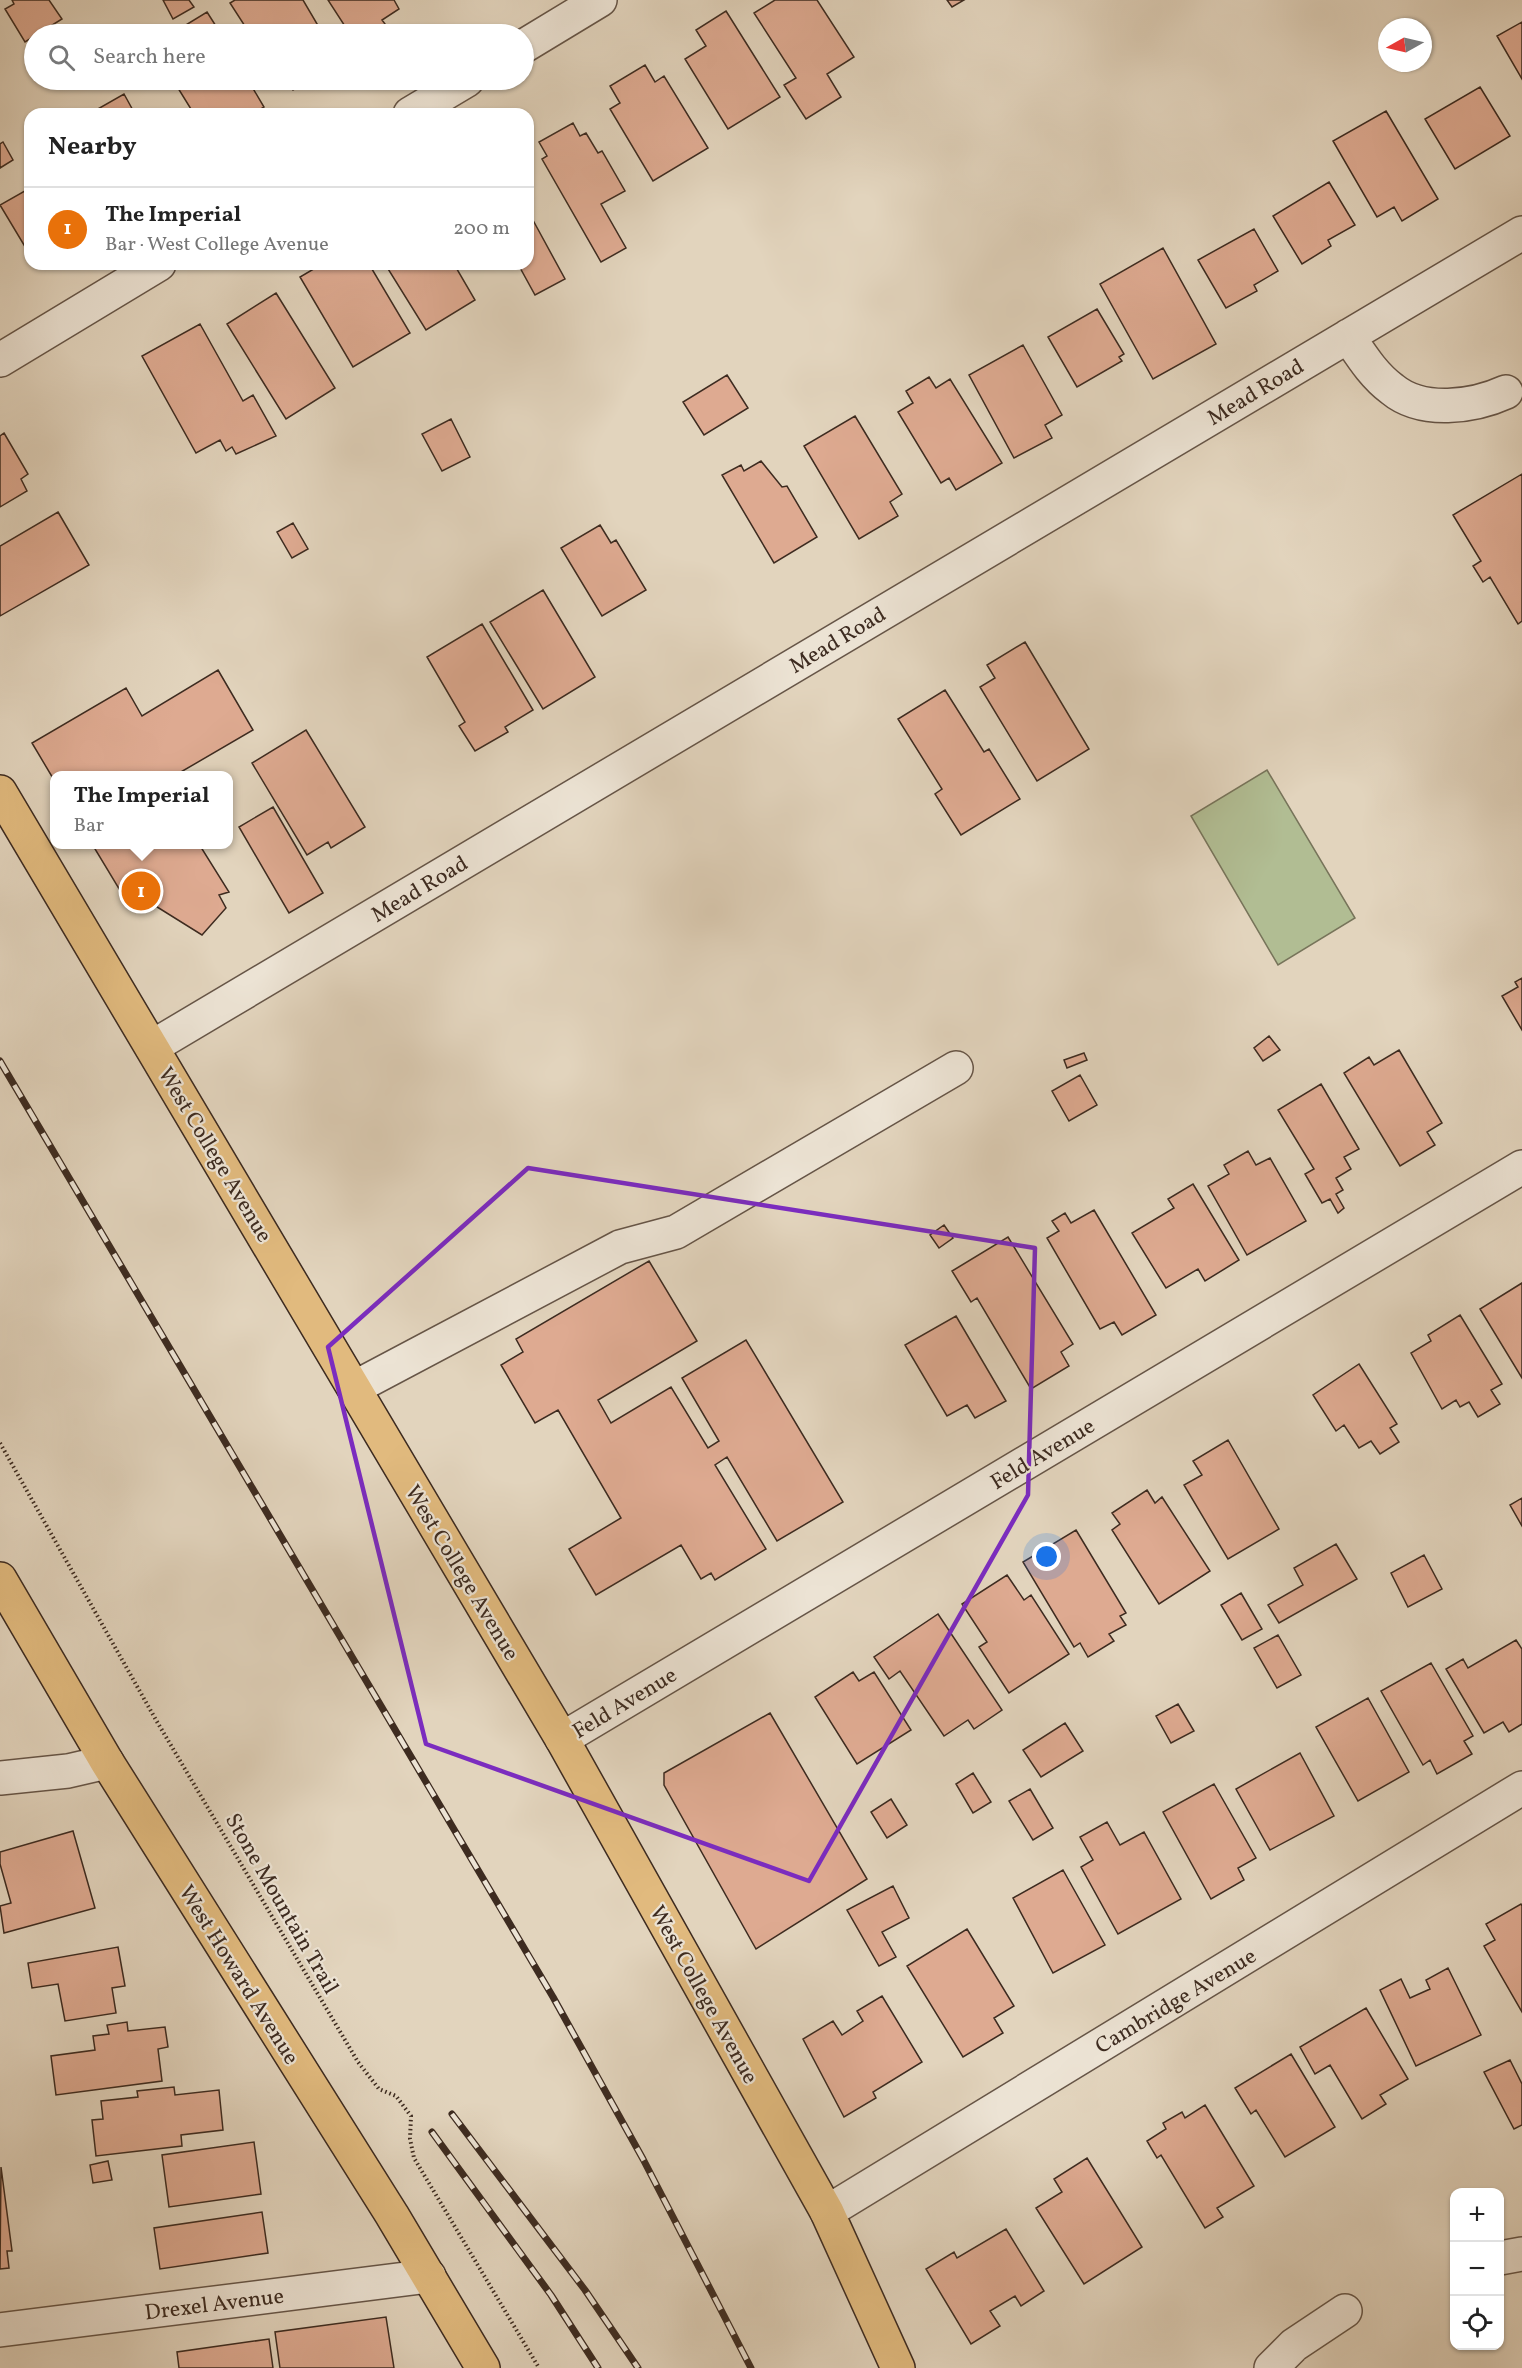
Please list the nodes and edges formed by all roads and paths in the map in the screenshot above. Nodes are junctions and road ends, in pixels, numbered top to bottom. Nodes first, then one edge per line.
1 (600, 0) edge
2 (534, 40) edge
3 (450, 90) edge
4 (420, 108) edge
5 (1522, 233) edge
6 (149, 270) edge
7 (1348, 336) junction
8 (0, 360) edge
9 (1506, 392) dead end
10 (0, 792) edge
11 (152, 1047) junction
12 (956, 1068) dead end
13 (1522, 1167) edge
14 (354, 1389) junction
15 (0, 1443) edge
16 (0, 1579) edge
17 (562, 1739) junction
18 (107, 1762) junction
19 (0, 1778) edge
20 (1522, 1788) edge
21 (827, 2212) junction
22 (1522, 2254) edge
23 (1504, 2257) edge
24 (429, 2276) junction
25 (1345, 2311) dead end
26 (0, 2330) edge
27 (483, 2368) edge
28 (539, 2368) edge
29 (898, 2368) edge
30 (1271, 2368) edge

1 - 2 street
3 - 4 street
5 - 7 street, Mead Road
6 - 8 street
7 - 9 street
7 - 11 street, Mead Road
10 - 11 main road, West College Avenue
11 - 14 main road, West College Avenue
12 - 14 street
13 - 17 street, Feld Avenue
14 - 17 main road, West College Avenue
15 - 28 path, Stone Mountain Trail
16 - 18 main road, West Howard Avenue
17 - 21 main road, West College Avenue
18 - 19 street
18 - 24 main road, West Howard Avenue
20 - 21 street, Cambridge Avenue
21 - 29 main road, West College Avenue
22 - 23 street
24 - 26 street, Drexel Avenue
24 - 27 main road, West Howard Avenue
25 - 30 street

